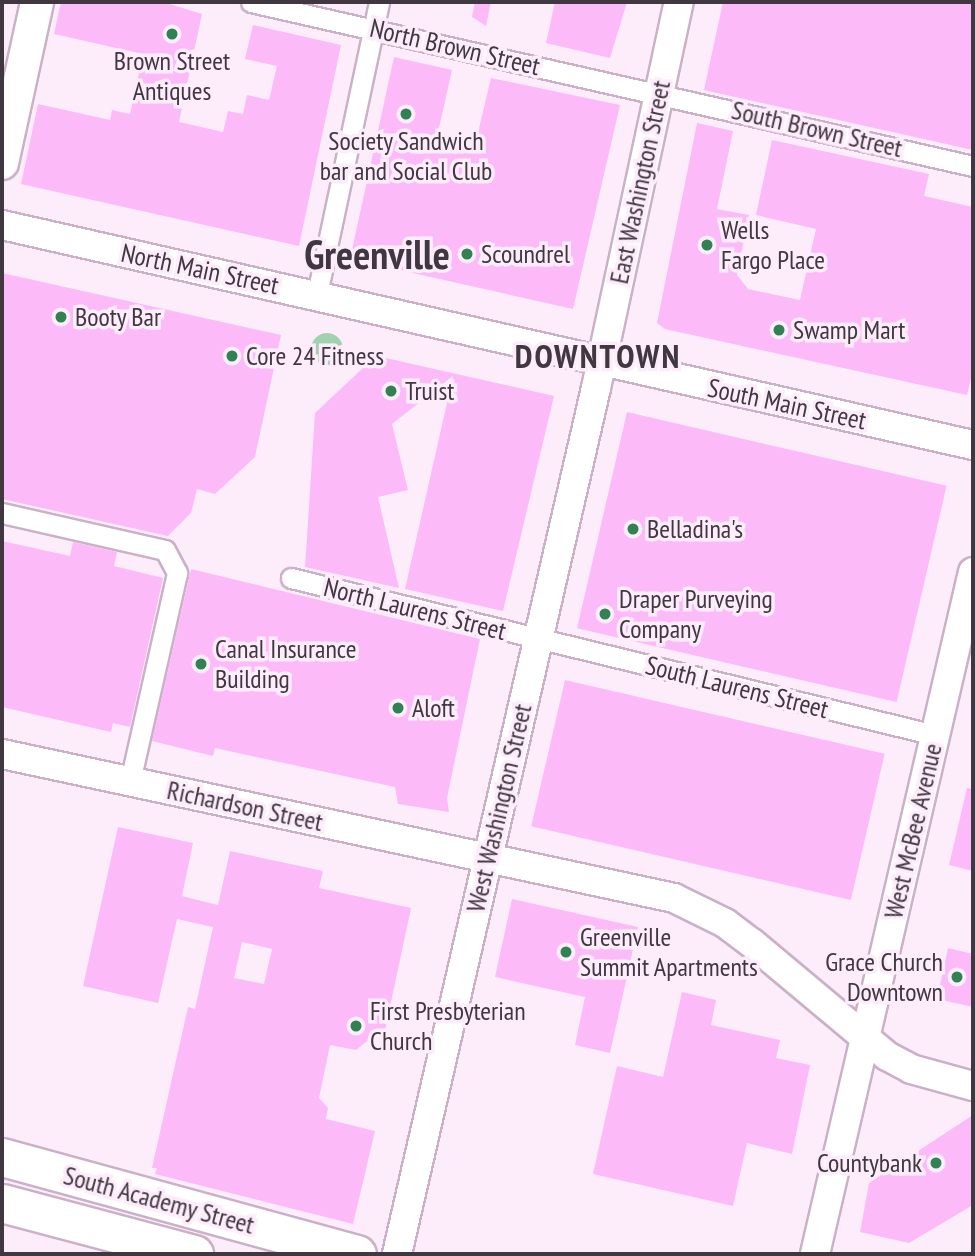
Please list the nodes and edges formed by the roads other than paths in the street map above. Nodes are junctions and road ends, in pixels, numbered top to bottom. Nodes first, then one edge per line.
1 (37, 2) edge
2 (251, 2) edge
3 (379, 2) edge
4 (679, 2) edge
5 (373, 29) junction
6 (660, 92) junction
7 (2, 163) edge
8 (973, 166) edge
9 (2, 225) edge
10 (317, 294) junction
11 (602, 362) junction
12 (973, 445) edge
13 (2, 513) edge
14 (973, 572) edge
15 (291, 578) dead end
16 (538, 640) junction
17 (935, 735) junction
18 (2, 754) edge
19 (130, 782) junction
20 (488, 857) junction
21 (865, 1038) junction
22 (973, 1086) edge
23 (2, 1157) edge
24 (2, 1203) edge
25 (194, 1254) edge
26 (357, 1254) edge
27 (397, 1254) edge
28 (815, 1254) edge

1 - 7 main road
2 - 5 street, North Brown Street
3 - 5 street
4 - 6 street, East Washington Street
5 - 6 street, North Brown Street
5 - 10 street
6 - 8 street, South Brown Street
6 - 11 street, East Washington Street
9 - 10 street, North Main Street
10 - 11 street, North Main Street
11 - 12 street, South Main Street
11 - 16 street, West Washington Street
13 - 19 street
14 - 17 street, West McBee Avenue
15 - 16 street, North Laurens Street
16 - 17 street, South Laurens Street
16 - 20 street, West Washington Street
17 - 21 street, West McBee Avenue
18 - 19 street, Richardson Street
19 - 20 street, Richardson Street
20 - 21 street, Richardson Street
20 - 27 street, West Washington Street
21 - 22 street, Richardson Street
21 - 28 street, West McBee Avenue
23 - 26 highway, South Academy Street
24 - 25 highway

